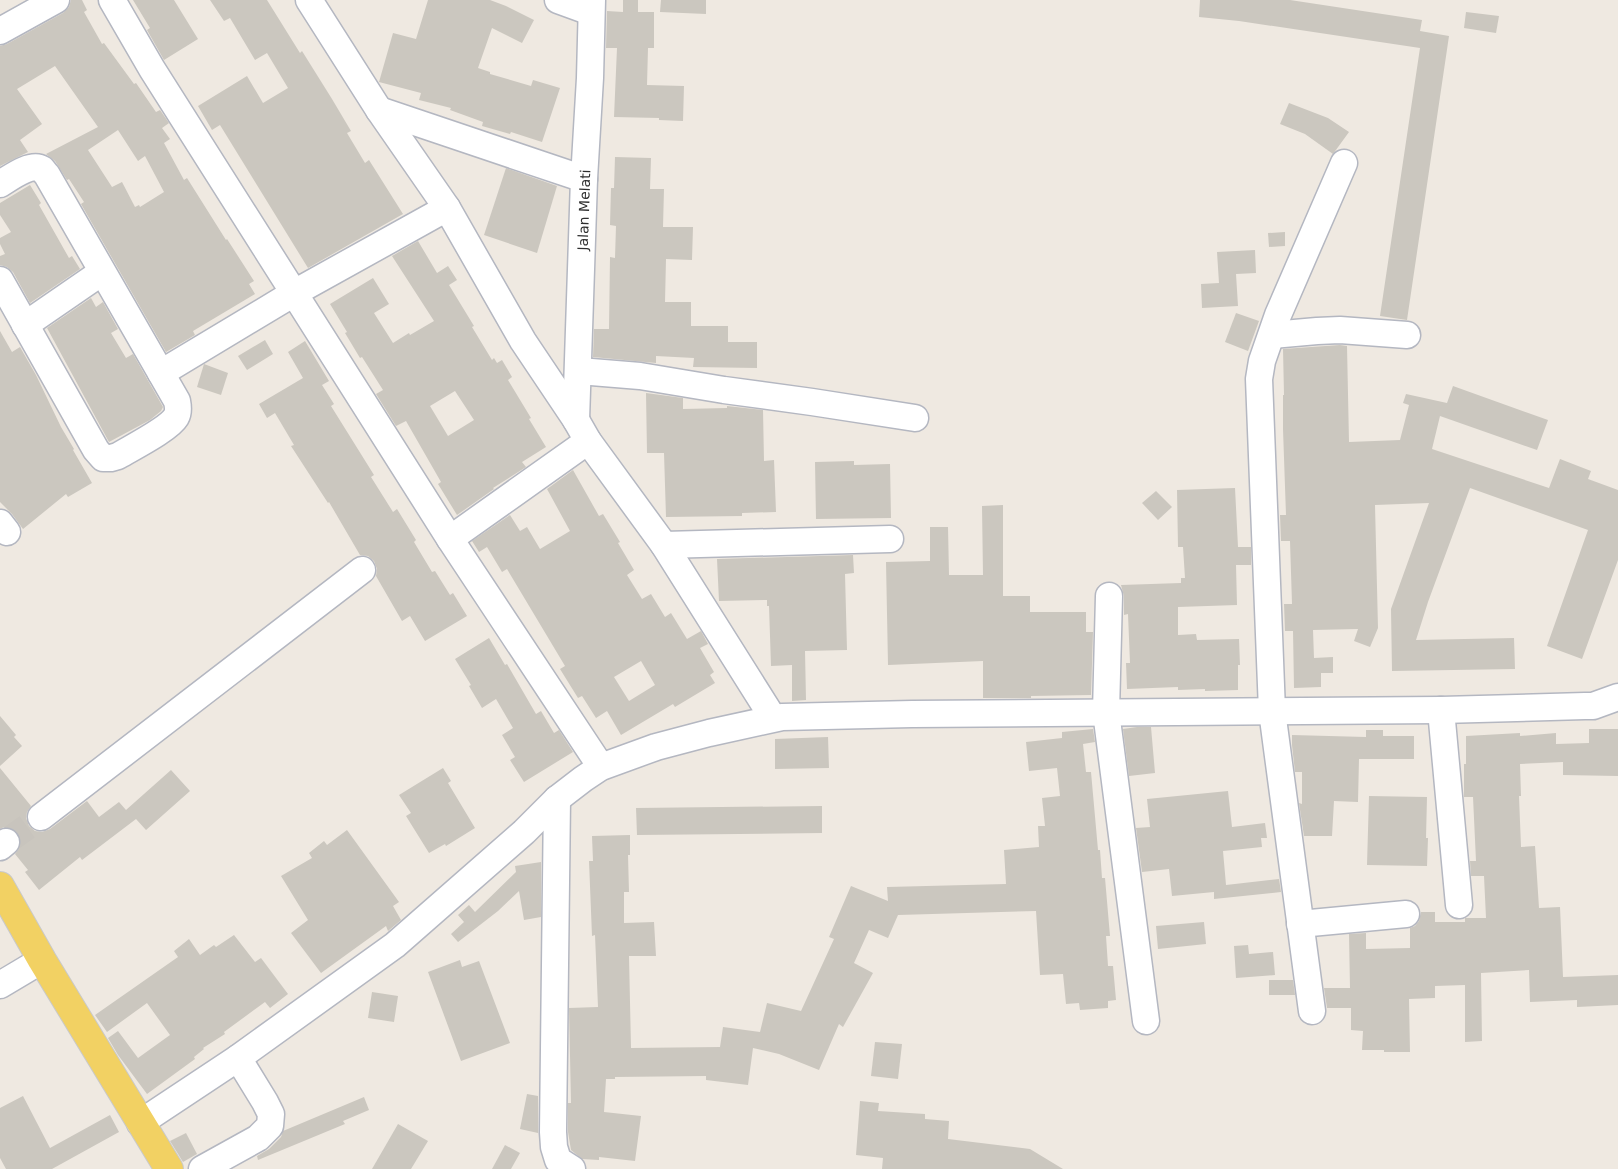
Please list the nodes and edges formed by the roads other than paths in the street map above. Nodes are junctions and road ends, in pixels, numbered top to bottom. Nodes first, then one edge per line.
1 (56, 0) edge
2 (112, 0) edge
3 (309, 0) edge
4 (558, 0) edge
5 (592, 6) edge
6 (0, 32) edge
7 (379, 110) junction
8 (1344, 163) dead end
9 (584, 179) junction
10 (0, 184) edge
11 (447, 208) junction
12 (102, 272) junction
13 (0, 280) edge
14 (294, 293) junction
15 (25, 325) junction
16 (1272, 335) junction
17 (1407, 335) dead end
18 (579, 371) junction
19 (161, 373) junction
20 (915, 418) dead end
21 (582, 431) junction
22 (450, 538) junction
23 (890, 539) dead end
24 (664, 545) junction
25 (362, 570) dead end
26 (1109, 596) dead end
27 (1618, 682) edge
28 (1618, 697) edge
29 (1593, 706) junction
30 (1441, 710) junction
31 (1272, 711) junction
32 (1106, 712) junction
33 (773, 718) junction
34 (600, 767) junction
35 (557, 799) junction
36 (40, 817) tunnel mouth
37 (0, 886) edge
38 (1459, 905) dead end
39 (1406, 914) dead end
40 (1300, 924) junction
41 (42, 960) junction
42 (0, 985) edge
43 (1312, 1011) dead end
44 (1146, 1021) dead end
45 (238, 1058) junction
46 (140, 1123) junction
47 (168, 1169) edge
48 (202, 1169) edge
49 (572, 1169) edge

1 - 6 street
2 - 14 street
3 - 7 street
4 - 5 street
5 - 9 street, Jalan Melati
7 - 9 street
7 - 11 street
8 - 16 street
9 - 18 street, Jalan Melati
10 - 12 street
11 - 14 street
11 - 21 street
12 - 15 street
12 - 19 street
13 - 15 street
14 - 19 street
14 - 22 street
15 - 19 street
16 - 17 street
16 - 31 street
18 - 20 street
18 - 21 street, Jalan Melati
21 - 22 street
21 - 24 street
22 - 34 street
23 - 24 street
24 - 33 street
25 - 36 street
26 - 32 street
27 - 29 street
28 - 29 street
29 - 30 street
30 - 31 street
30 - 38 street
31 - 32 street
31 - 40 street
32 - 33 street
32 - 44 street
33 - 34 street
34 - 35 street
35 - 45 street
35 - 49 street
37 - 41 main road
39 - 40 street
40 - 43 street
41 - 42 street
41 - 46 main road
45 - 46 street
45 - 48 street
46 - 47 main road

